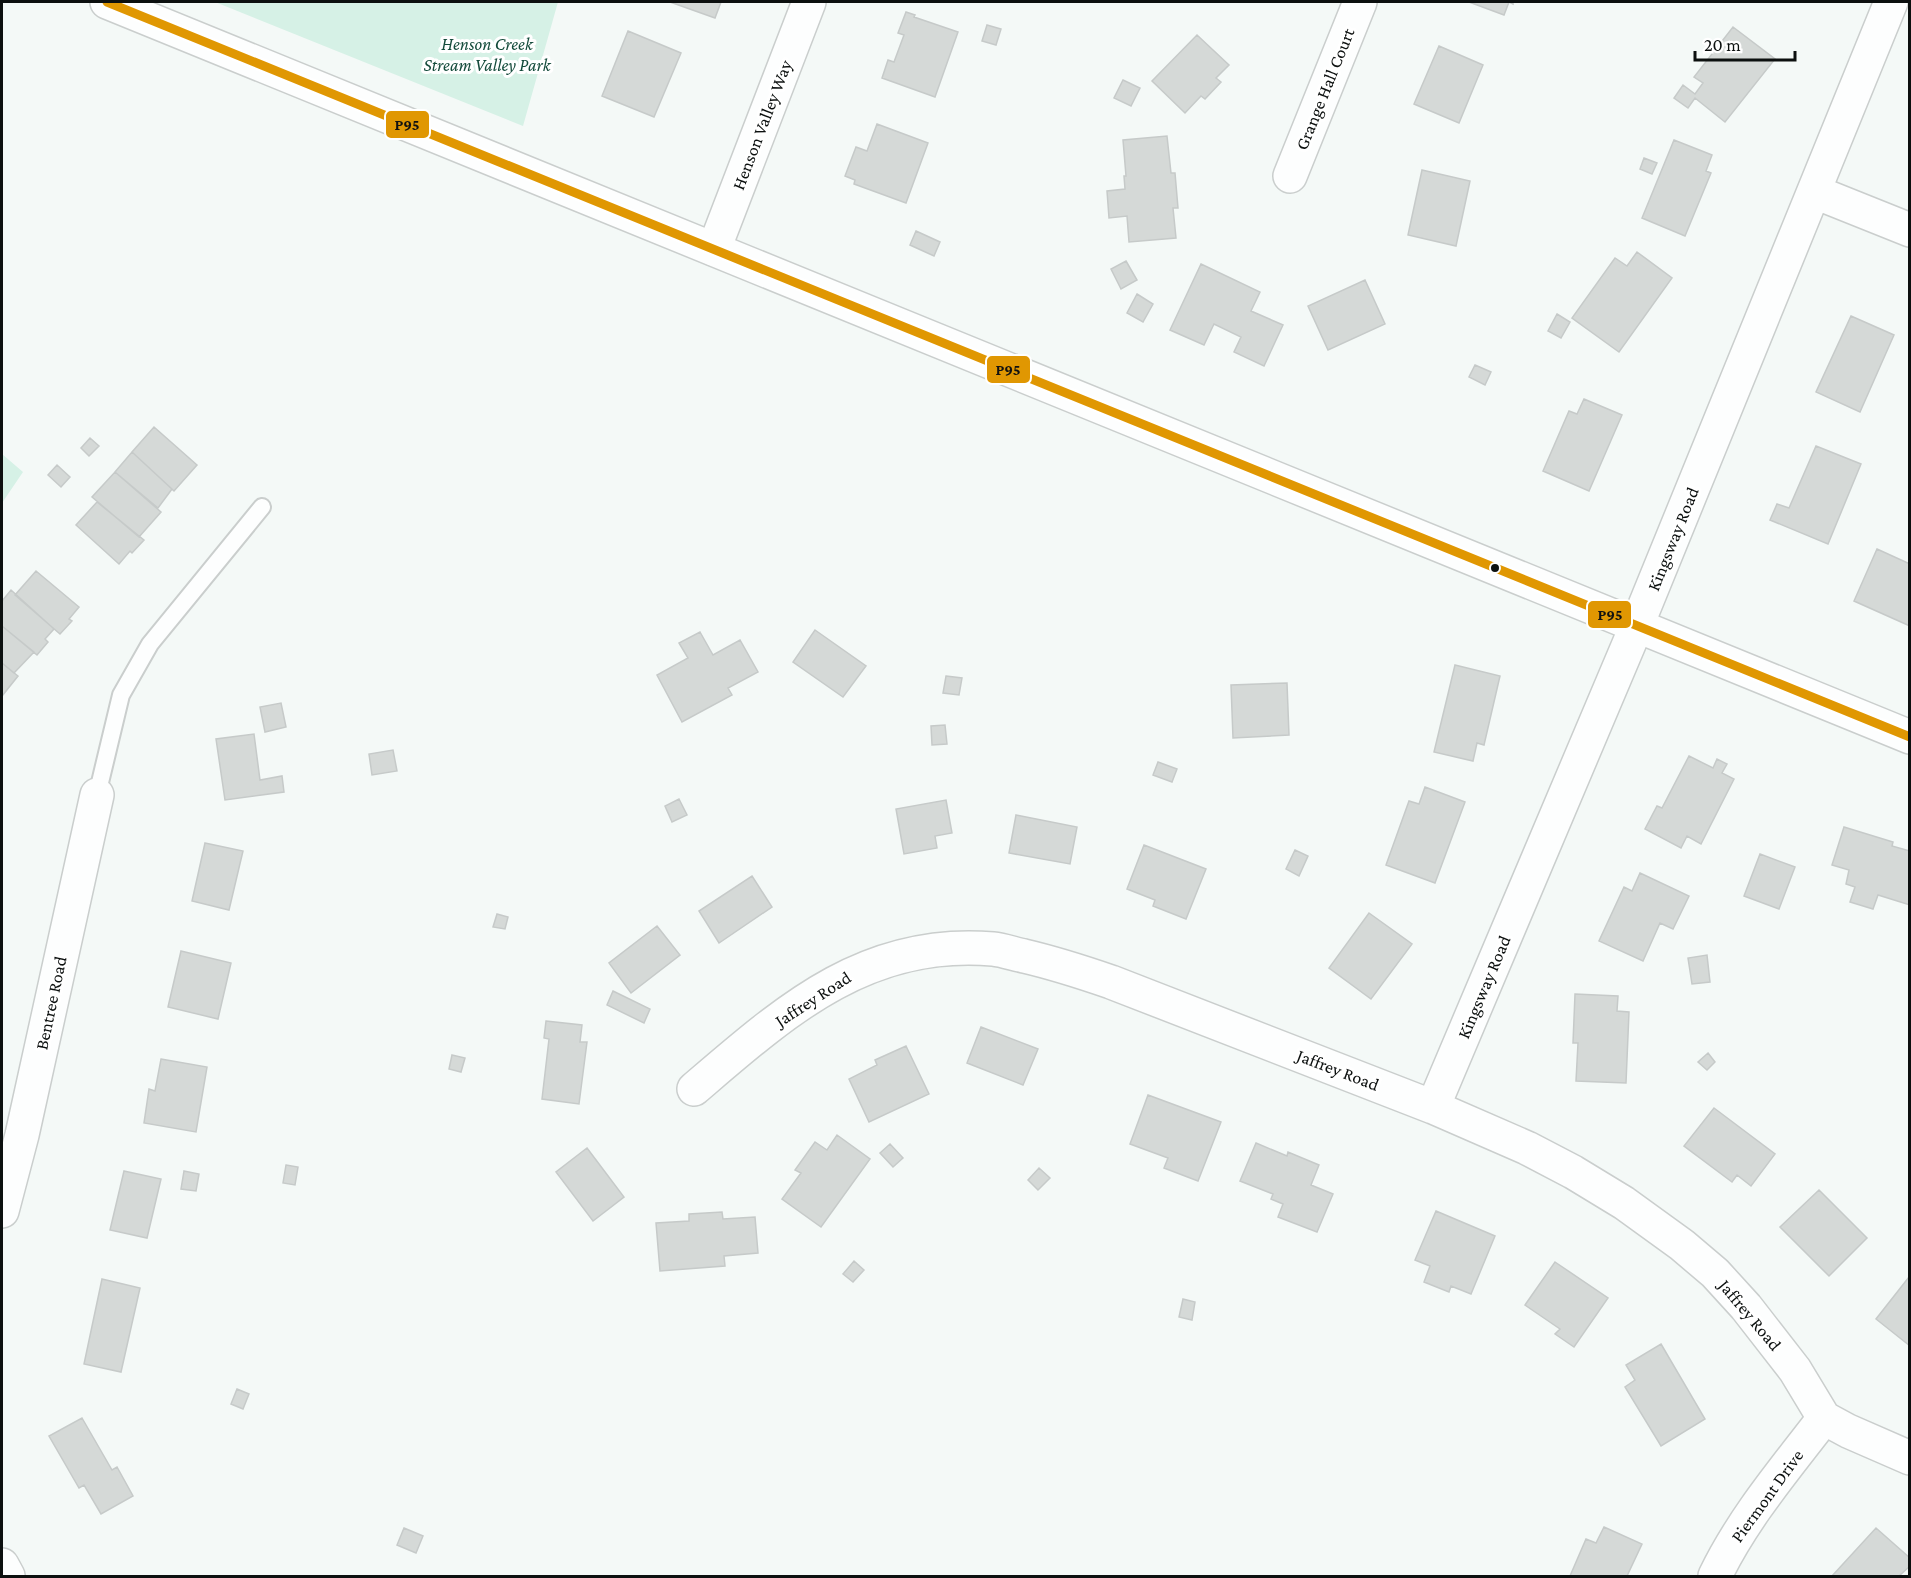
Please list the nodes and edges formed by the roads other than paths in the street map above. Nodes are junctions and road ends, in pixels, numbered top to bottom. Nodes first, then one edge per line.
1 (107, 2) edge
2 (809, 2) edge
3 (1360, 2) edge
4 (1892, 2) edge
5 (1290, 176) dead end
6 (1815, 192) junction
7 (1910, 230) edge
8 (714, 249) junction
9 (262, 507) dead end
10 (1637, 625) junction
11 (1910, 737) edge
12 (97, 795) joint
13 (694, 1089) dead end
14 (1433, 1107) junction
15 (2, 1211) edge
16 (1824, 1418) junction
17 (1910, 1458) edge
18 (2, 1565) edge
19 (8, 1576) edge
20 (1714, 1576) edge

1 - 8 street
2 - 8 street, Henson Valley Way
3 - 5 street, Grange Hall Court
4 - 6 street, Kingsway Road
6 - 7 street
6 - 10 street, Kingsway Road
8 - 10 street
9 - 12 lane
10 - 11 street
10 - 14 street, Kingsway Road
12 - 15 street, Bentree Road
13 - 14 street, Jaffrey Road
14 - 16 street, Jaffrey Road
16 - 17 street
16 - 20 street, Piermont Drive
18 - 19 street

